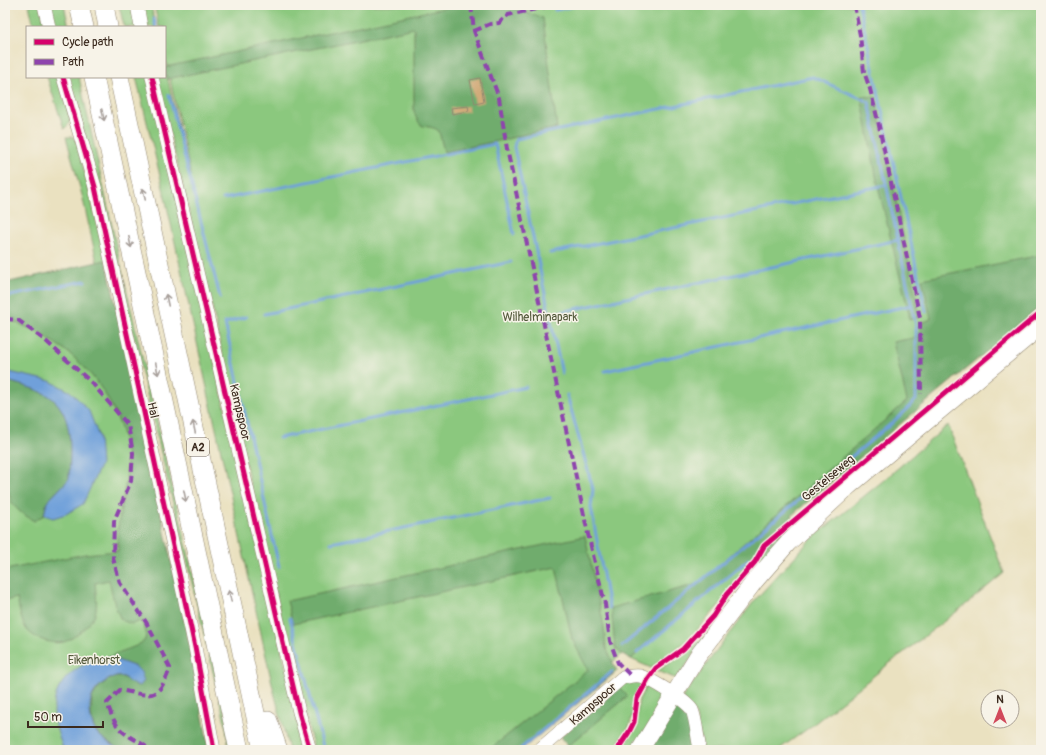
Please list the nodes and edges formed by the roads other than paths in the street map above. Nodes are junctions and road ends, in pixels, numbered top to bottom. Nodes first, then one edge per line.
1 (44, 5) edge
2 (79, 5) edge
3 (104, 5) edge
4 (137, 5) edge
5 (49, 26) edge
6 (84, 26) edge
7 (108, 26) edge
8 (141, 26) edge
9 (63, 78) edge
10 (94, 78) edge
11 (119, 78) edge
12 (152, 78) edge
13 (1041, 326) edge
14 (238, 634) junction
15 (674, 694) junction
16 (699, 744) dead end
17 (214, 750) edge
18 (240, 750) edge
19 (263, 750) edge
20 (278, 750) edge
21 (310, 750) edge
22 (539, 750) edge
23 (640, 750) edge

1 - 5 street
2 - 6 highway
3 - 7 highway
4 - 8 street
9 - 17 street, Hal
10 -> 18 highway, A2
14 -> 11 highway, A2
12 - 21 street, Kampspoor
13 - 15 main road, Gestelseweg
14 - 19 highway, A2
14 - 20 highway, A2
15 - 16 street, Kampspoor
15 - 22 street, Kampspoor
15 - 23 main road, Gestelseweg

